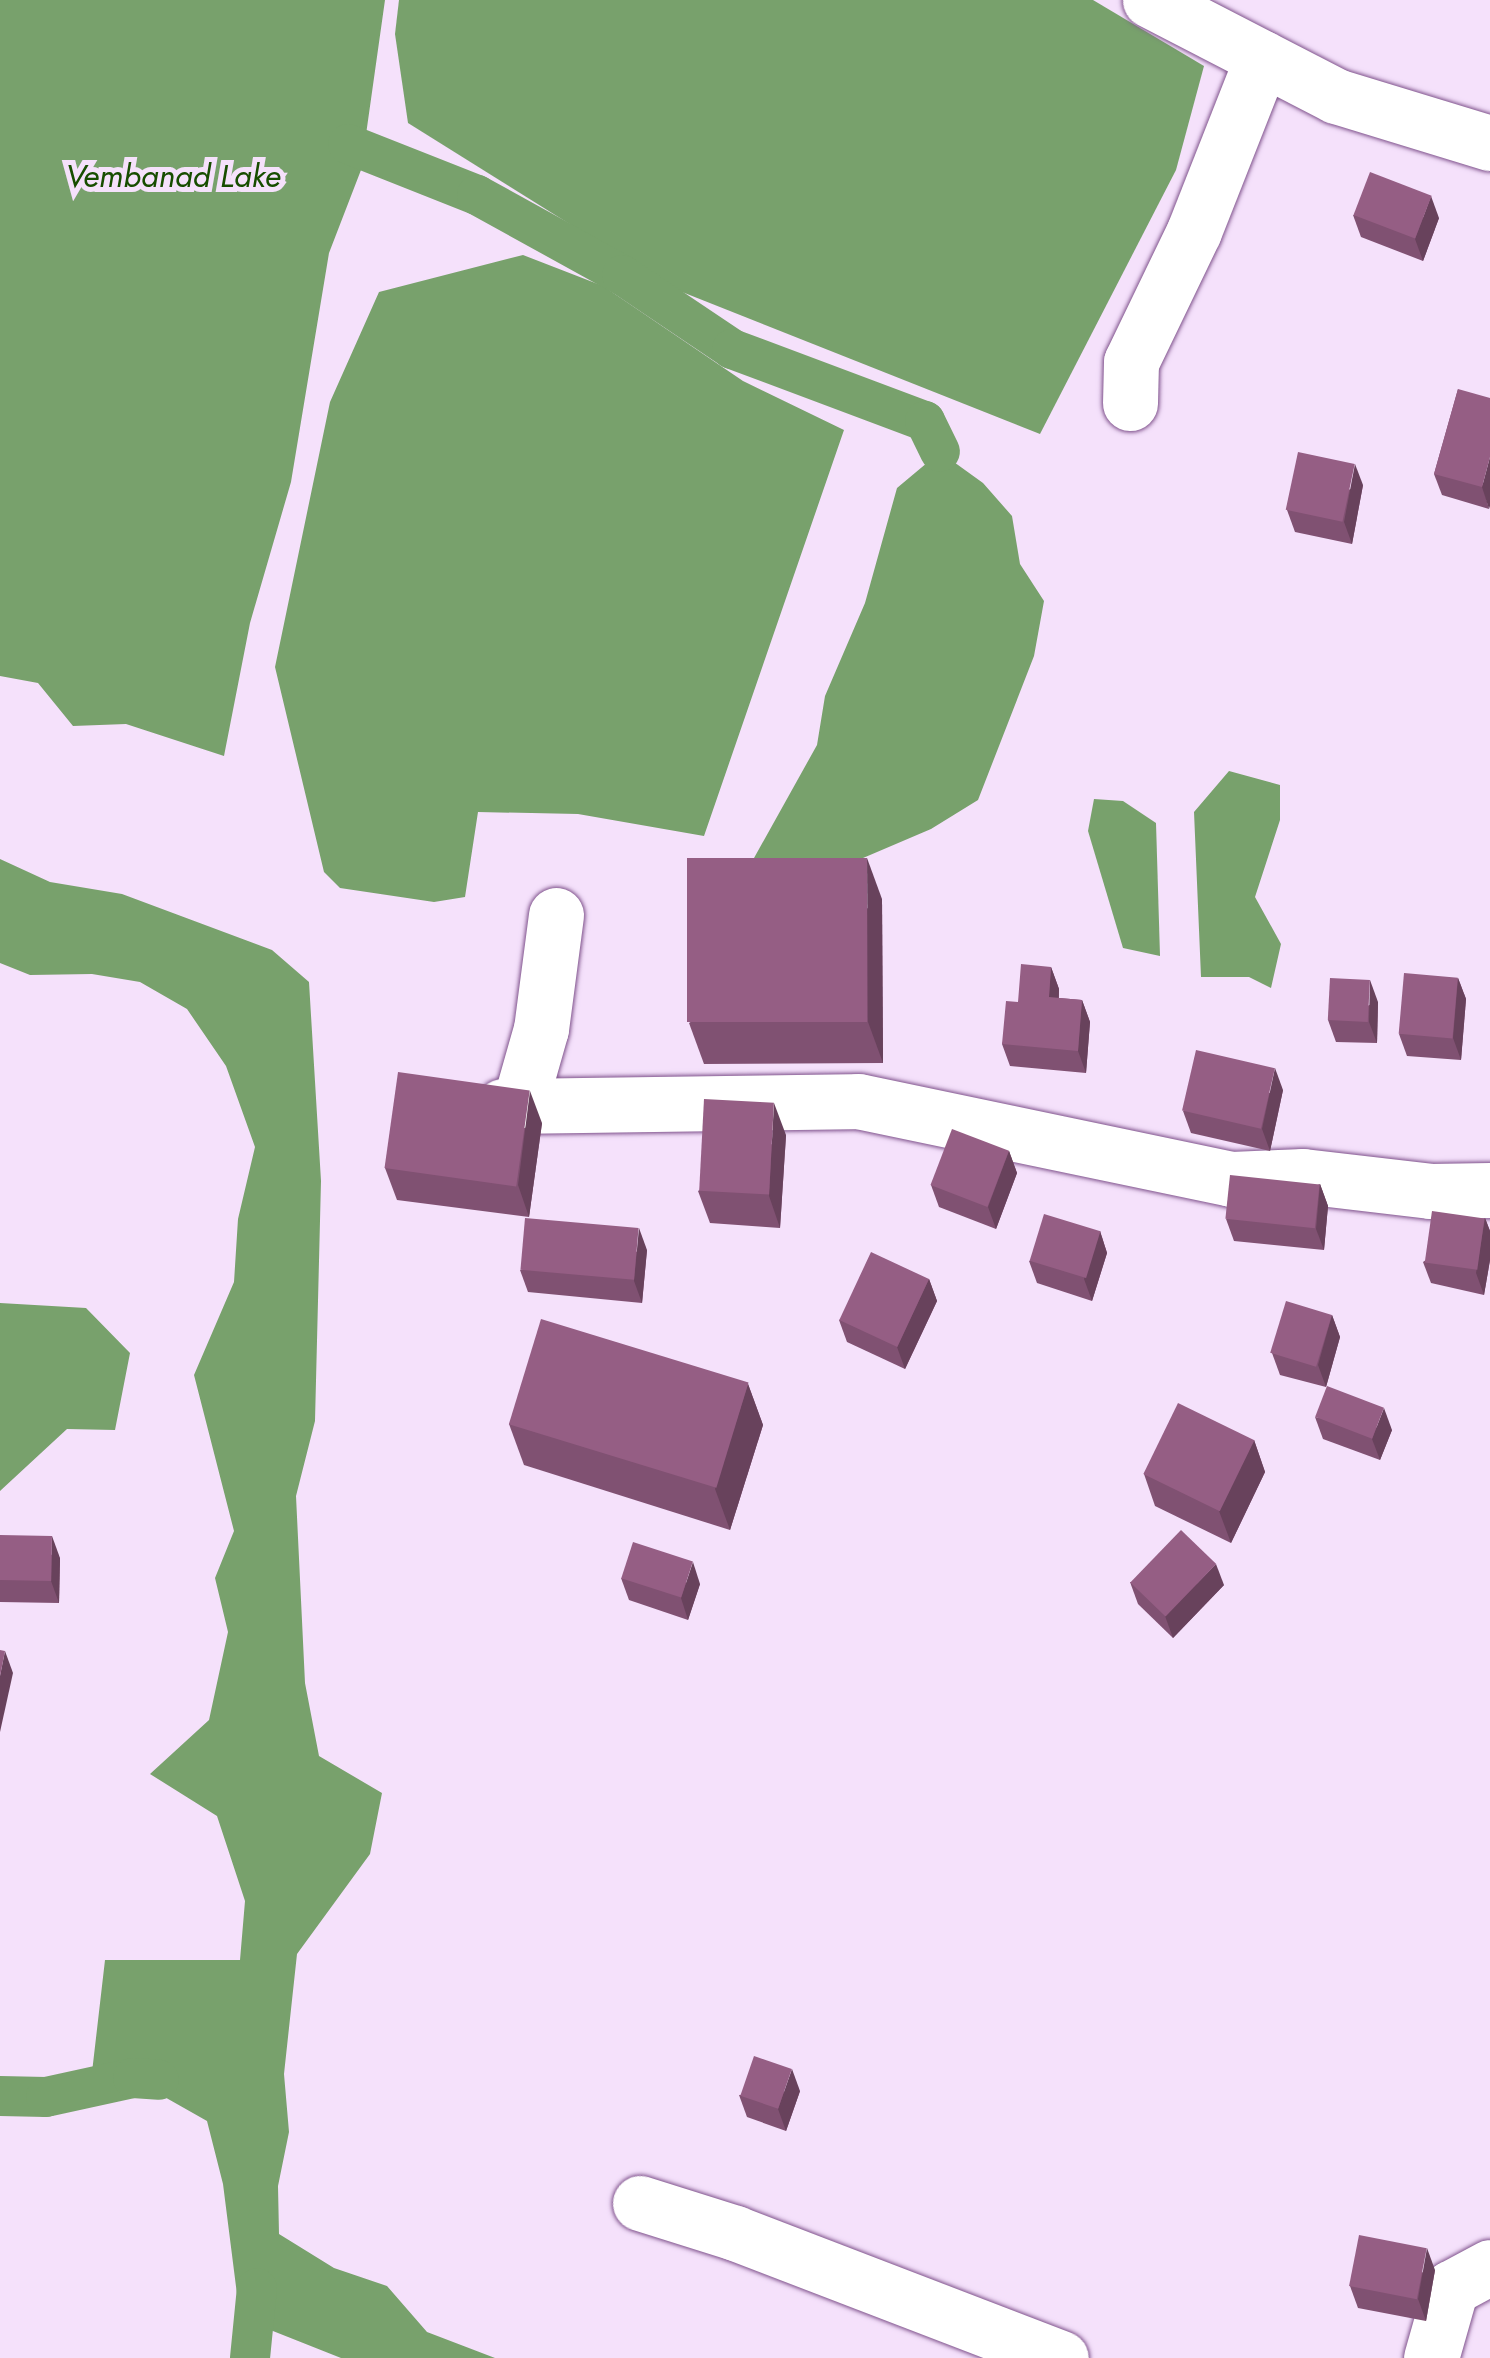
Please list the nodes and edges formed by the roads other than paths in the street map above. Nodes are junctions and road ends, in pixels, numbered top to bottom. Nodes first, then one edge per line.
1 (1150, 0) edge
2 (1262, 58) junction
3 (1490, 143) edge
4 (1130, 404) dead end
5 (556, 916) dead end
6 (1490, 1190) edge
7 (640, 2204) dead end
8 (1490, 2267) edge
9 (1061, 2358) edge
10 (1432, 2358) edge

1 - 2 street
2 - 3 street
2 - 4 street
5 - 6 street
7 - 9 street
8 - 10 street

